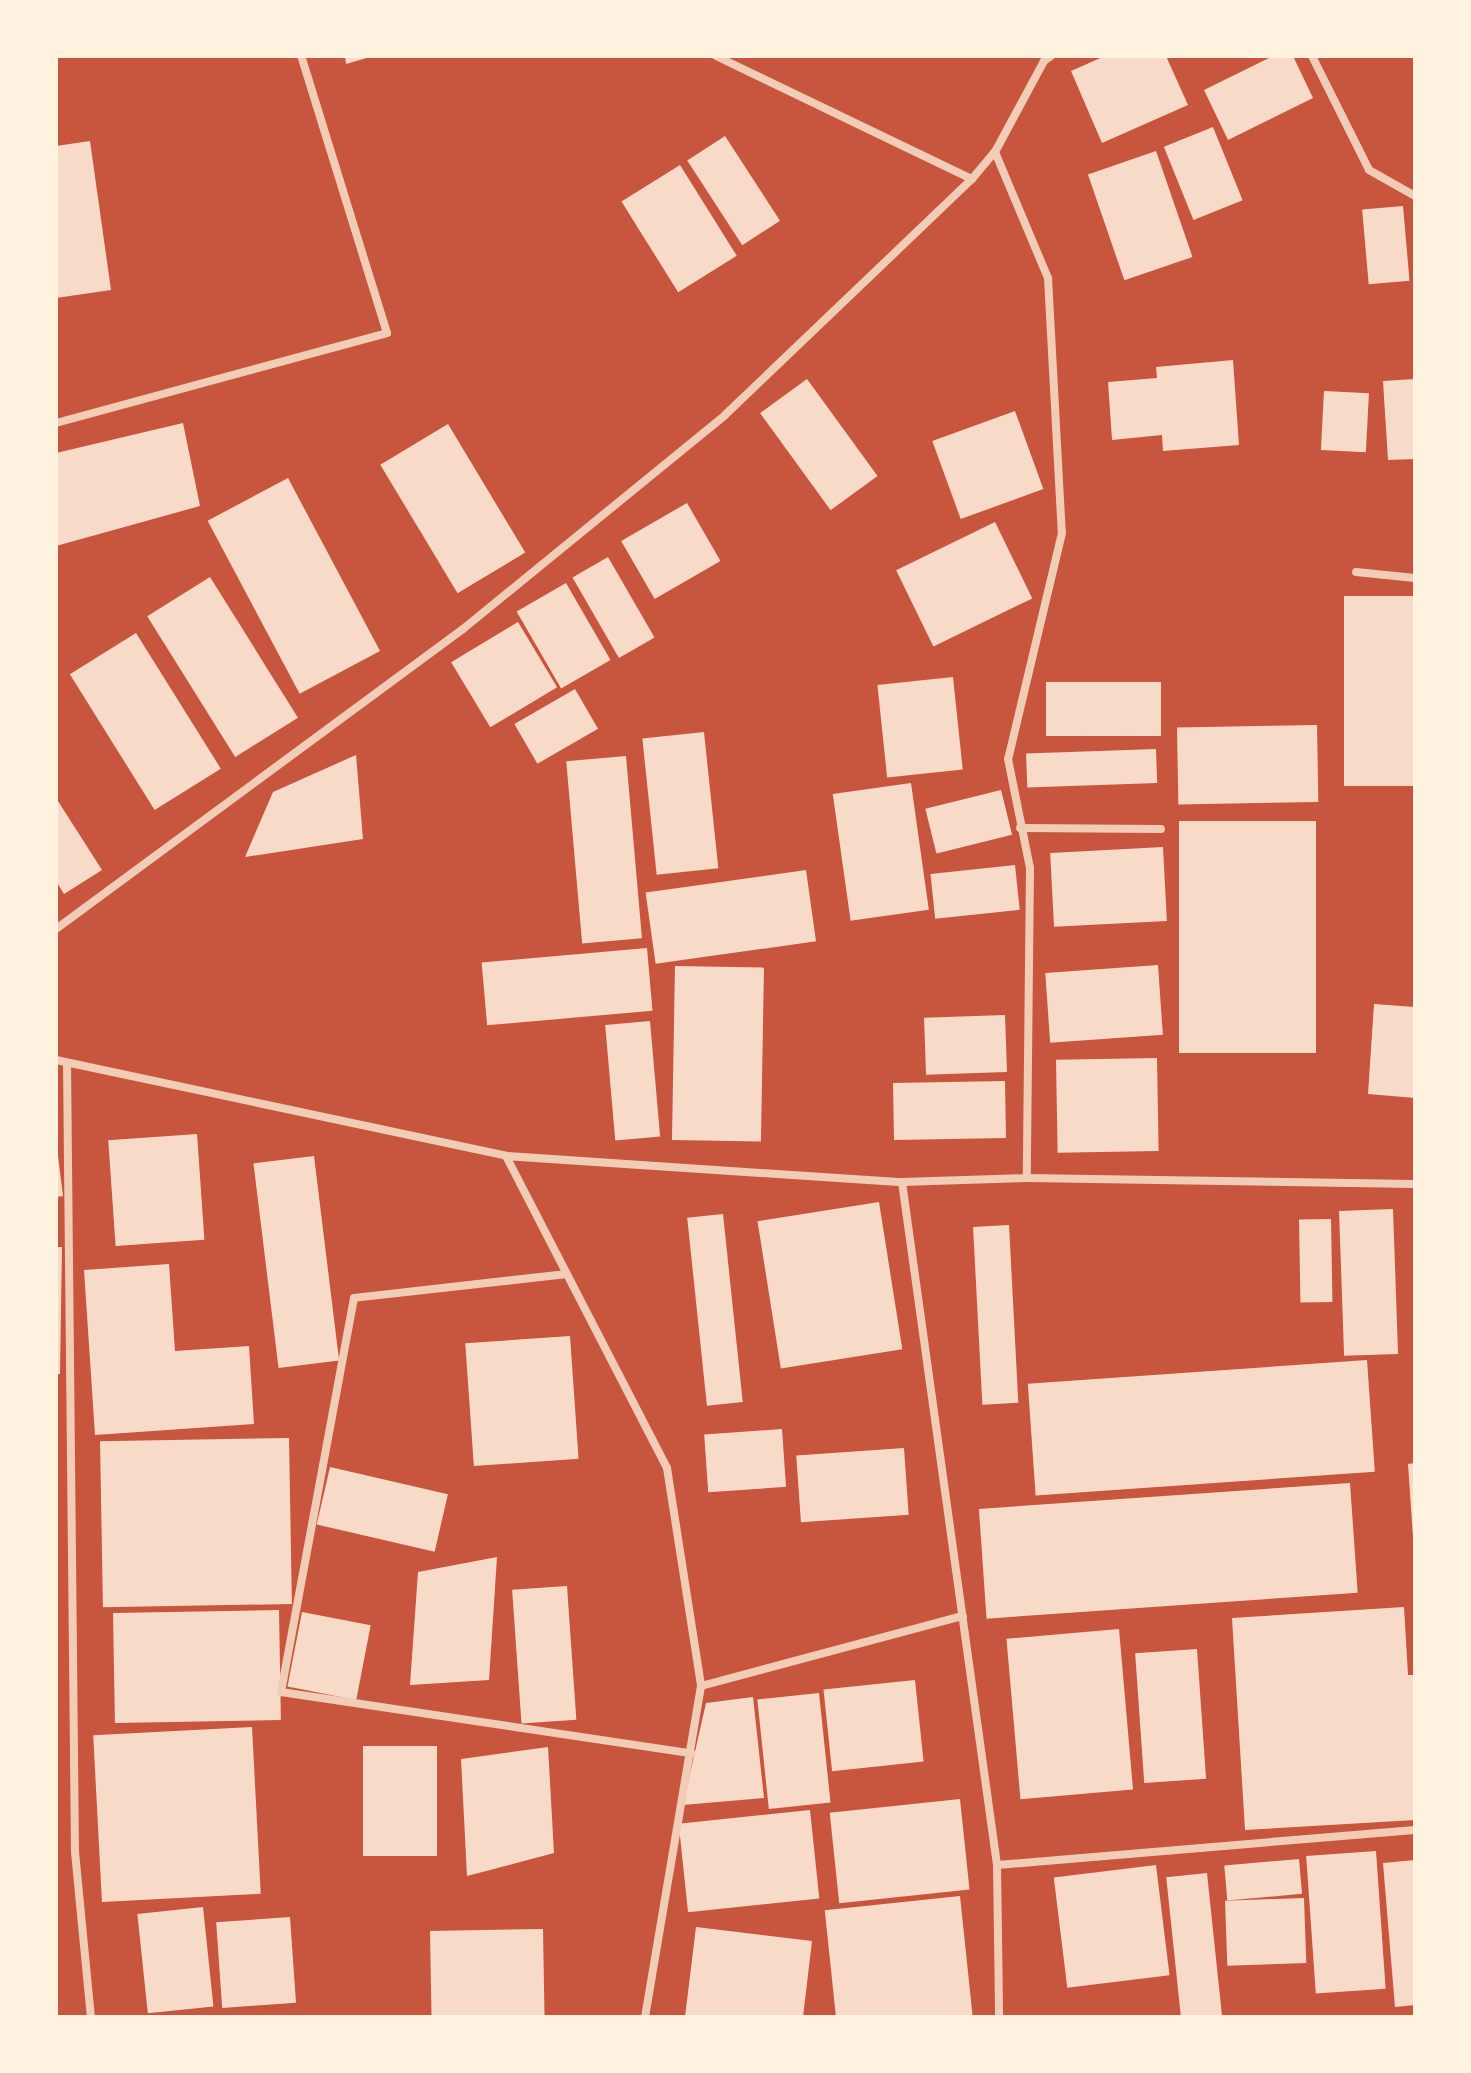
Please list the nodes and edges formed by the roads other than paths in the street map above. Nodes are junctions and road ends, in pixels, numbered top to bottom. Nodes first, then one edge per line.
1 (301, 56) edge
2 (716, 56) edge
3 (1051, 56) edge
4 (1312, 56) edge
5 (995, 152) junction
6 (972, 179) junction
7 (1415, 196) edge
8 (56, 423) edge
9 (1356, 572) dead end
10 (1415, 578) edge
11 (1020, 828) junction
12 (1161, 829) dead end
13 (56, 929) edge
14 (56, 1060) edge
15 (67, 1063) junction
16 (506, 1156) junction
17 (1027, 1178) junction
18 (902, 1182) junction
19 (1415, 1184) edge
20 (567, 1274) junction
21 (963, 1616) junction
22 (701, 1686) junction
23 (691, 1753) junction
24 (1415, 1830) edge
25 (997, 1865) junction
26 (91, 2017) edge
27 (645, 2017) edge
28 (999, 2017) edge

1 - 8 street
2 - 6 street
3 - 5 street
4 - 7 street
5 - 6 street
5 - 11 street
6 - 13 street
9 - 10 street
11 - 12 street
11 - 17 street
14 - 15 street
15 - 16 street
15 - 26 street
16 - 18 street
16 - 20 street
17 - 18 street
17 - 19 street
18 - 21 street
20 - 22 street
20 - 23 street
21 - 22 street
21 - 25 street
22 - 23 street
23 - 27 street
24 - 25 street
25 - 28 street

